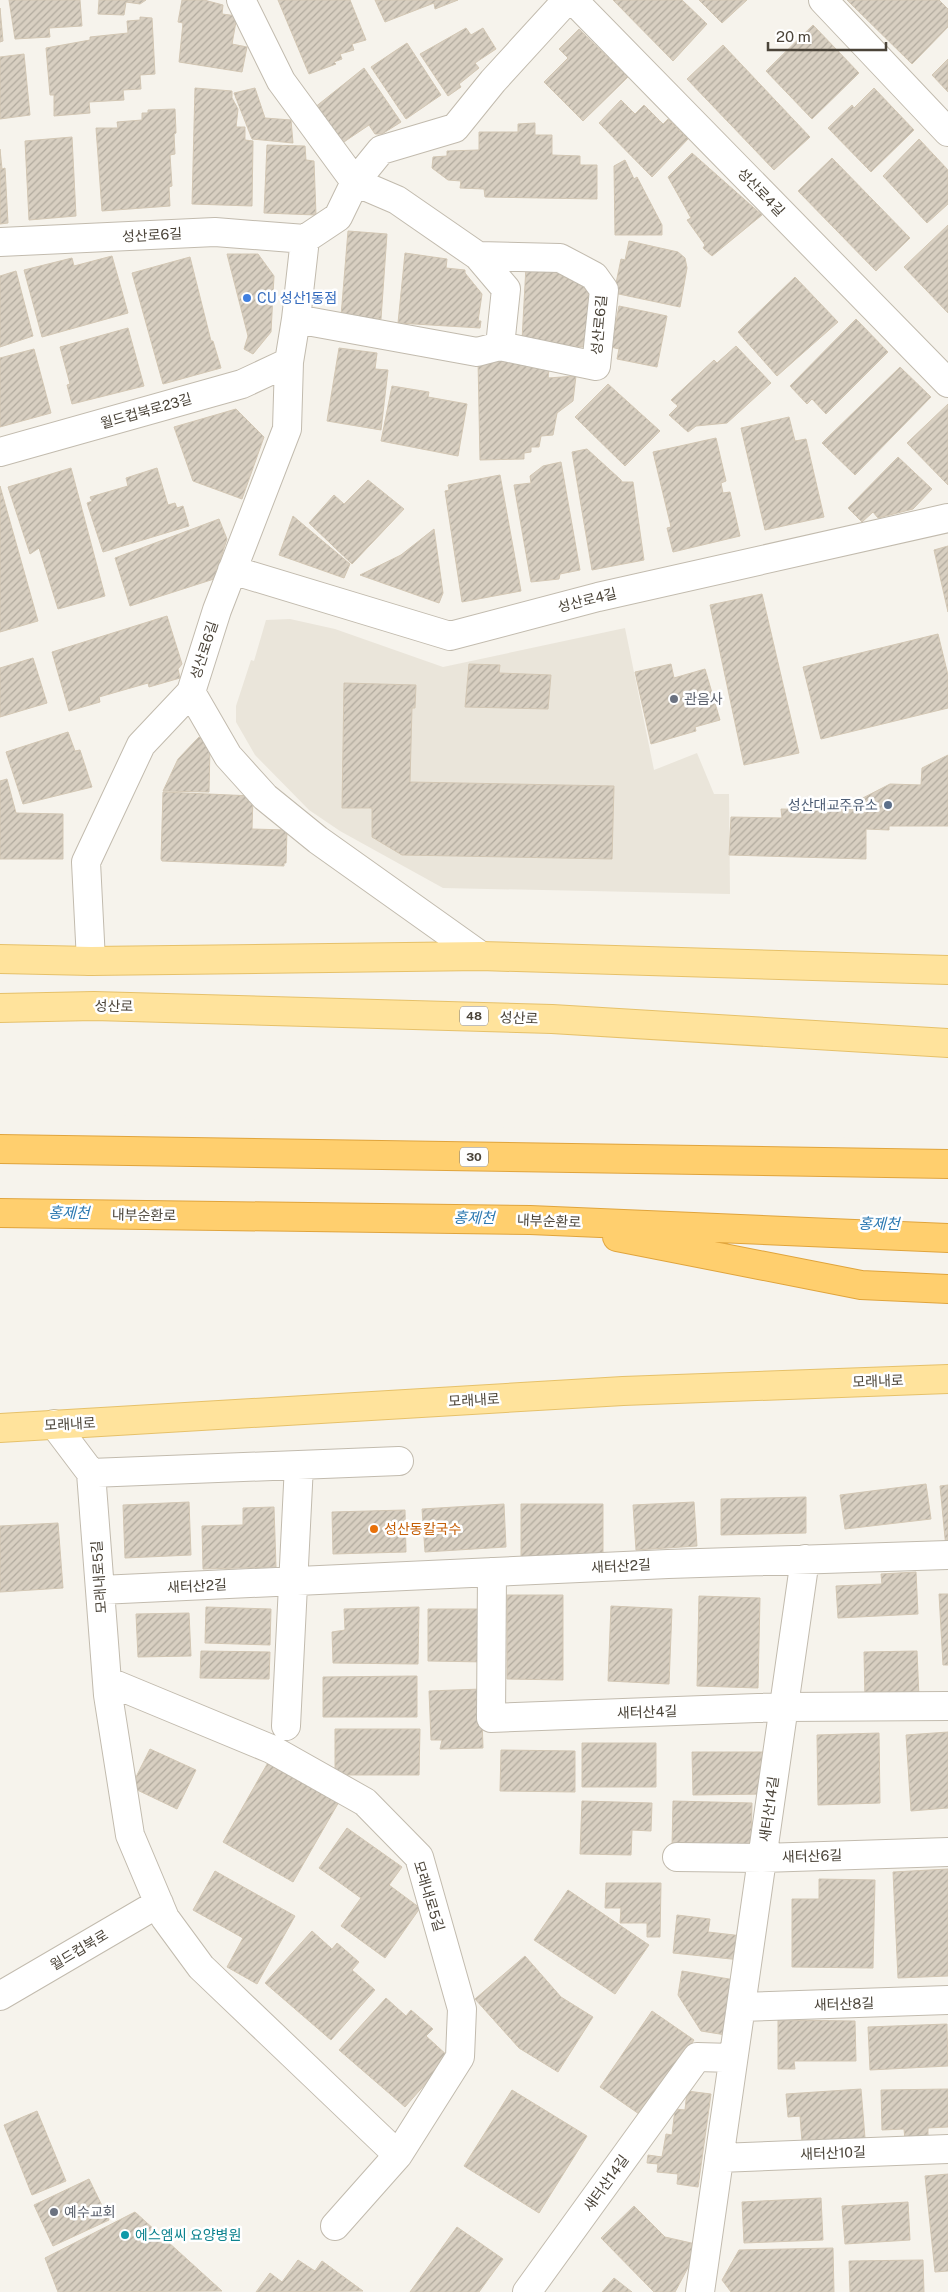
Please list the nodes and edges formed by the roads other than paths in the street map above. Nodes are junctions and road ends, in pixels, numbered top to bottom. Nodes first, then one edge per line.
1 (241, 0) edge
2 (567, 0) edge
3 (573, 0) edge
4 (823, 0) edge
5 (948, 132) edge
6 (355, 182) junction
7 (304, 239) junction
8 (0, 242) edge
9 (478, 256) junction
10 (296, 319) junction
11 (500, 346) junction
12 (289, 362) junction
13 (948, 383) edge
14 (0, 452) edge
15 (948, 518) edge
16 (232, 570) junction
17 (191, 692) junction
18 (481, 956) junction
19 (0, 959) edge
20 (91, 961) junction
21 (948, 970) edge
22 (0, 1008) edge
23 (948, 1043) edge
24 (0, 1149) edge
25 (948, 1164) edge
26 (0, 1213) edge
27 (530, 1220) junction
28 (948, 1238) edge
29 (948, 1288) edge
30 (948, 1379) edge
31 (54, 1424) junction
32 (0, 1428) edge
33 (399, 1461) dead end
34 (299, 1465) junction
35 (91, 1473) junction
36 (948, 1554) edge
37 (805, 1559) junction
38 (492, 1572) junction
39 (294, 1581) junction
40 (100, 1590) junction
41 (107, 1681) junction
42 (948, 1706) edge
43 (784, 1707) junction
44 (286, 1726) dead end
45 (948, 1852) edge
46 (677, 1857) dead end
47 (762, 1858) junction
48 (159, 1903) junction
49 (0, 1996) edge
50 (948, 2000) edge
51 (740, 2007) junction
52 (733, 2058) junction
53 (948, 2148) edge
54 (398, 2155) junction
55 (719, 2158) junction
56 (335, 2226) dead end
57 (527, 2292) edge
58 (700, 2292) edge

1 - 6 street
2 - 6 street
3 - 13 street, 성산로4길
4 - 5 street
6 - 7 street
6 - 9 street
7 - 8 street, 성산로6길
7 - 10 street, 성산로6길
9 - 11 street
9 - 11 street, 성산로6길
10 - 11 street, 성산로6길
10 - 12 street, 성산로6길
12 - 14 street, 월드컵북로23길
12 - 16 street, 성산로6길
15 - 16 street, 성산로4길
16 - 17 street, 성산로6길
17 - 18 street
17 - 20 street, 성산로6길
18 - 20 main road
18 - 21 main road
19 - 20 main road
22 - 23 main road, 성산로 / 48
24 - 25 highway, 30
26 - 27 highway, 내부순환로
27 - 28 highway, 내부순환로
27 - 29 highway
30 - 31 main road, 모래내로
31 - 32 main road, 모래내로
31 - 35 street
33 - 34 street
34 - 35 street
34 - 39 street
35 - 40 street, 모래내로5길
36 - 37 street, 새터산2길
37 - 38 street, 새터산2길
37 - 43 street, 새터산14길
38 - 39 street, 새터산2길
38 - 43 street, 새터산4길
39 - 40 street, 새터산2길
39 - 44 street
40 - 41 street, 모래내로5길
41 - 48 street, 모래내로5길
41 - 54 street, 모래내로5길
42 - 43 street, 새터산4길
43 - 47 street, 새터산14길
45 - 47 street, 새터산6길
46 - 47 street, 새터산6길
47 - 51 street, 새터산14길
48 - 49 street, 월드컵북로
48 - 54 street, 모래내로5길
50 - 51 street, 새터산8길
51 - 52 street, 새터산14길
52 - 55 street, 새터산14길
52 - 57 street, 새터산14길
53 - 55 street, 새터산10길
54 - 56 street, 모래내로5길
55 - 58 street, 새터산14길

